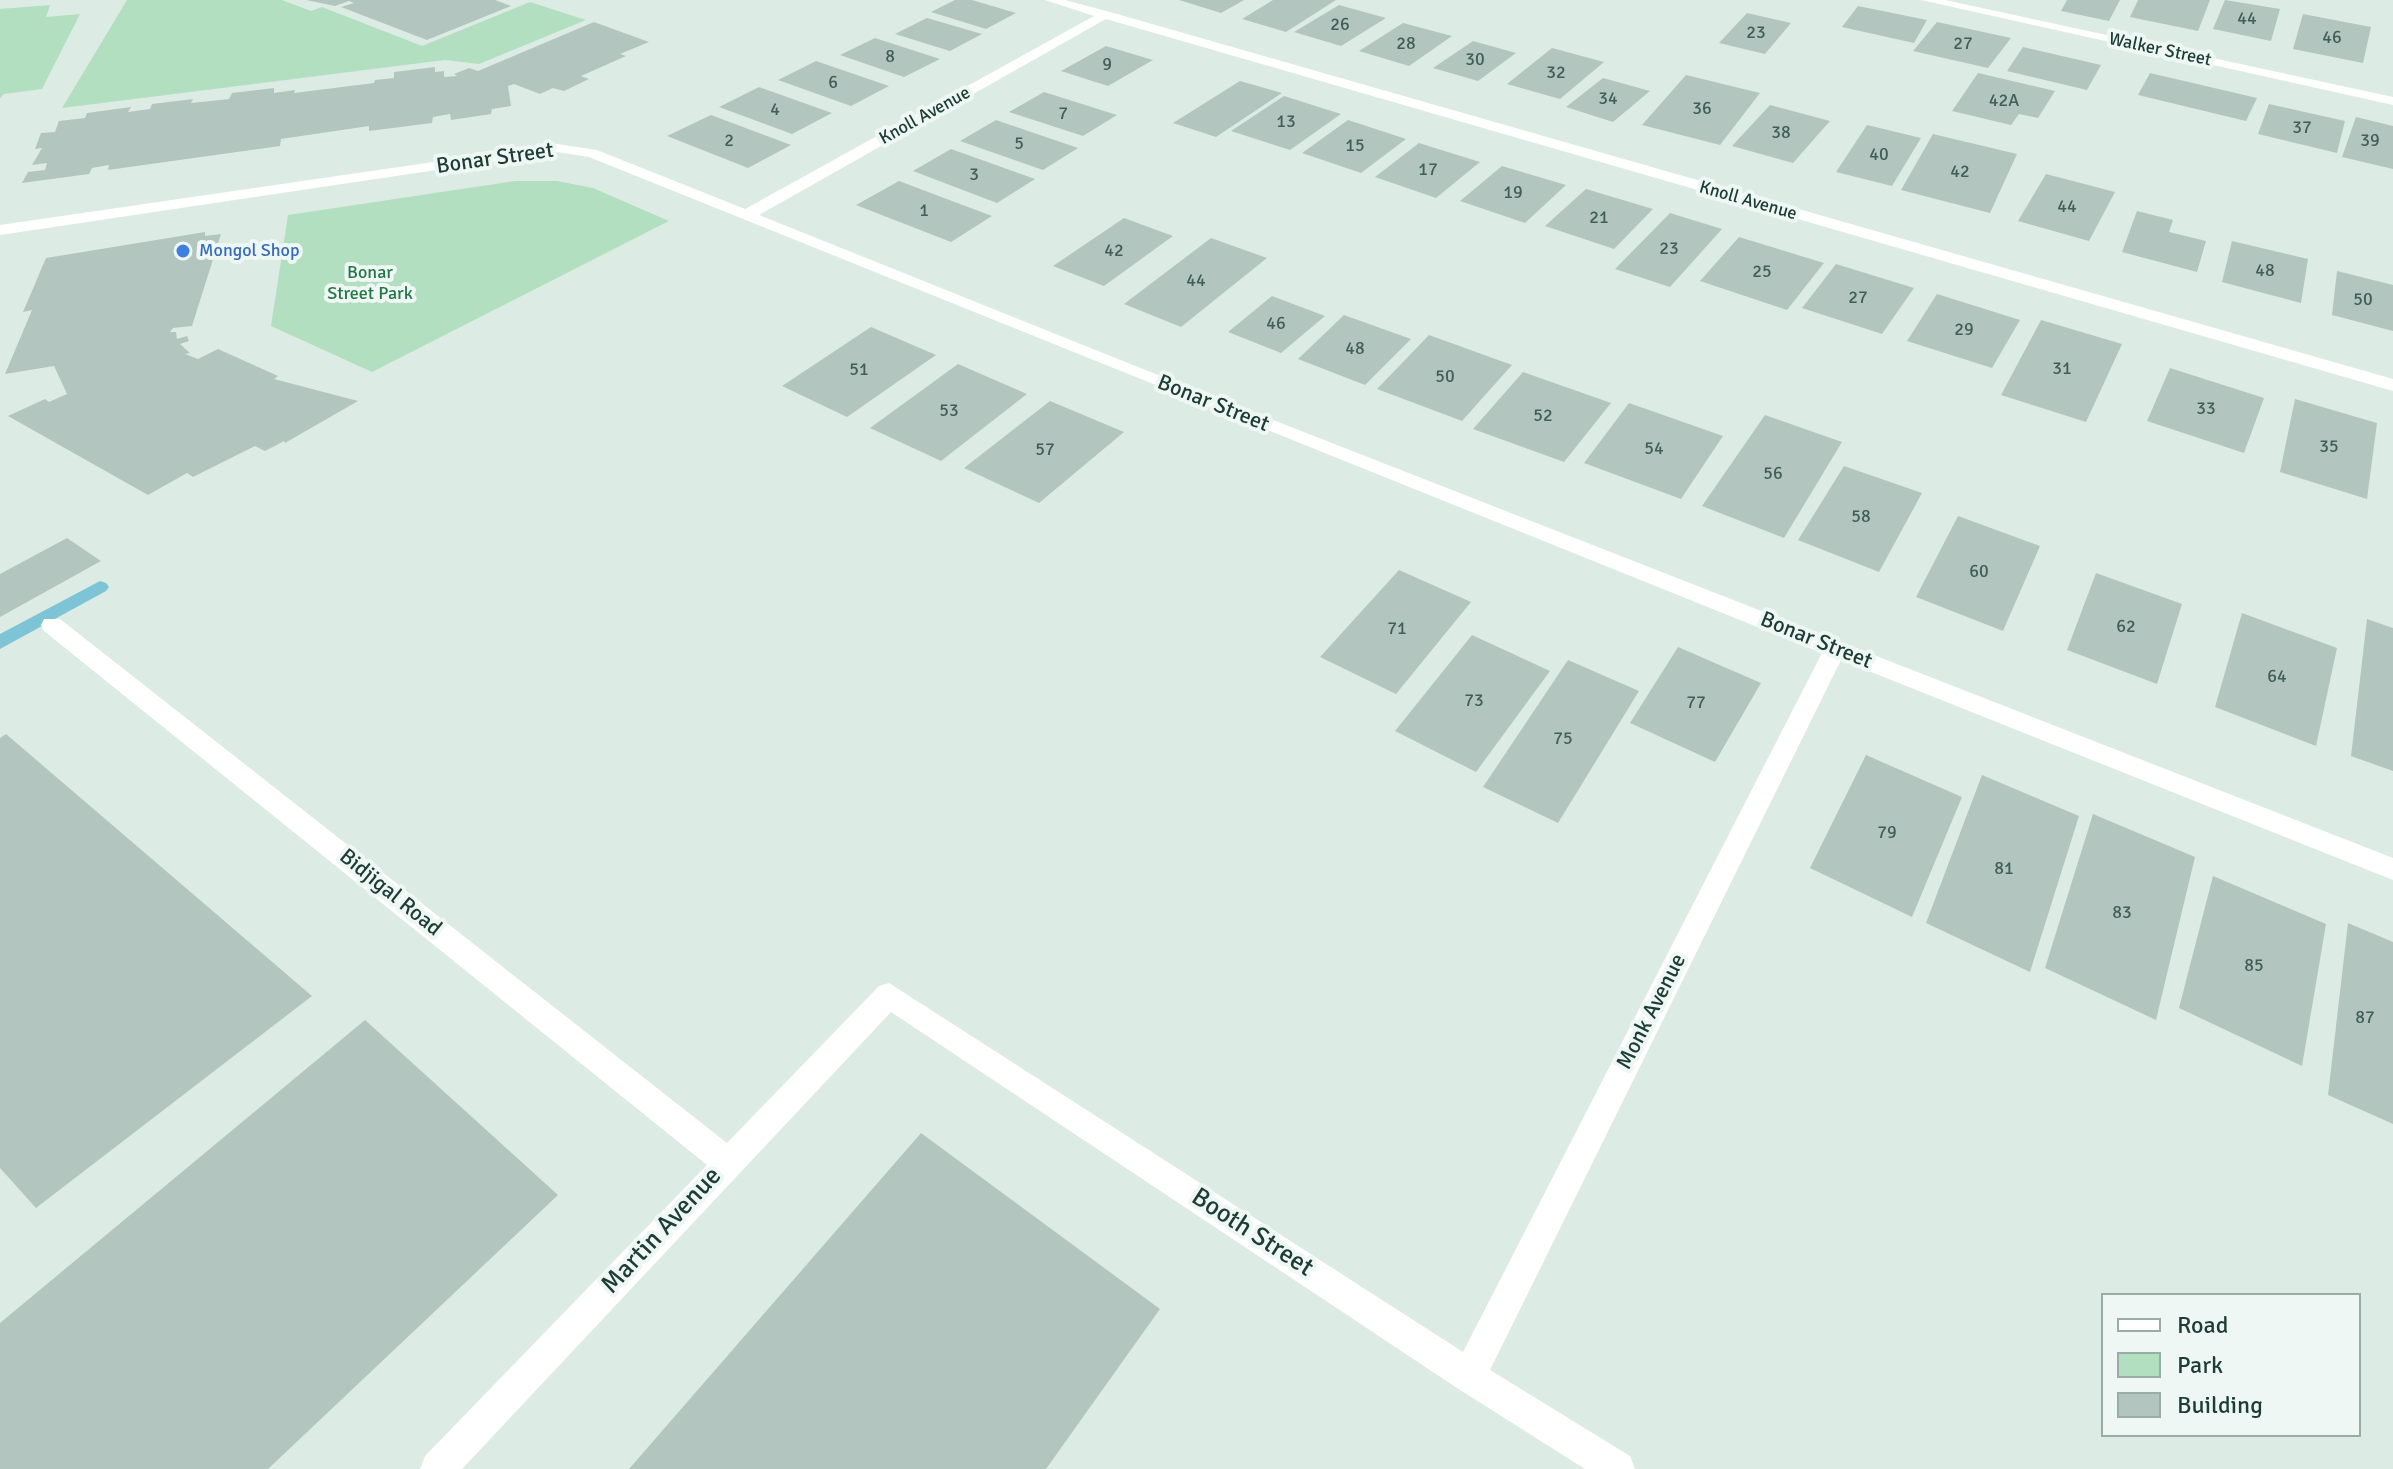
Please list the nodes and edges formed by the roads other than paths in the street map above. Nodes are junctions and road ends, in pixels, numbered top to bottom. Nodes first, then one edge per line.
1 (1051, 0) edge
2 (1927, 0) edge
3 (1105, 15) junction
4 (2393, 101) edge
5 (745, 216) junction
6 (0, 230) edge
7 (2393, 385) edge
8 (52, 625) dead end
9 (1835, 649) junction
10 (2393, 869) edge
11 (889, 995) joint
12 (727, 1162) junction
13 (1469, 1376) junction
14 (438, 1469) edge
15 (1617, 1469) edge

1 - 3 street, Knoll Avenue
2 - 4 street, Walker Street
3 - 5 street, Knoll Avenue
3 - 7 street, Knoll Avenue
5 - 6 street, Bonar Street
5 - 9 street, Bonar Street
8 - 12 street, Bidjigal Road
9 - 10 street, Bonar Street
9 - 13 street, Monk Avenue
11 - 12 street, Martin Avenue
11 - 13 street, Booth Street
12 - 14 street, Martin Avenue
13 - 15 street, Booth Street

